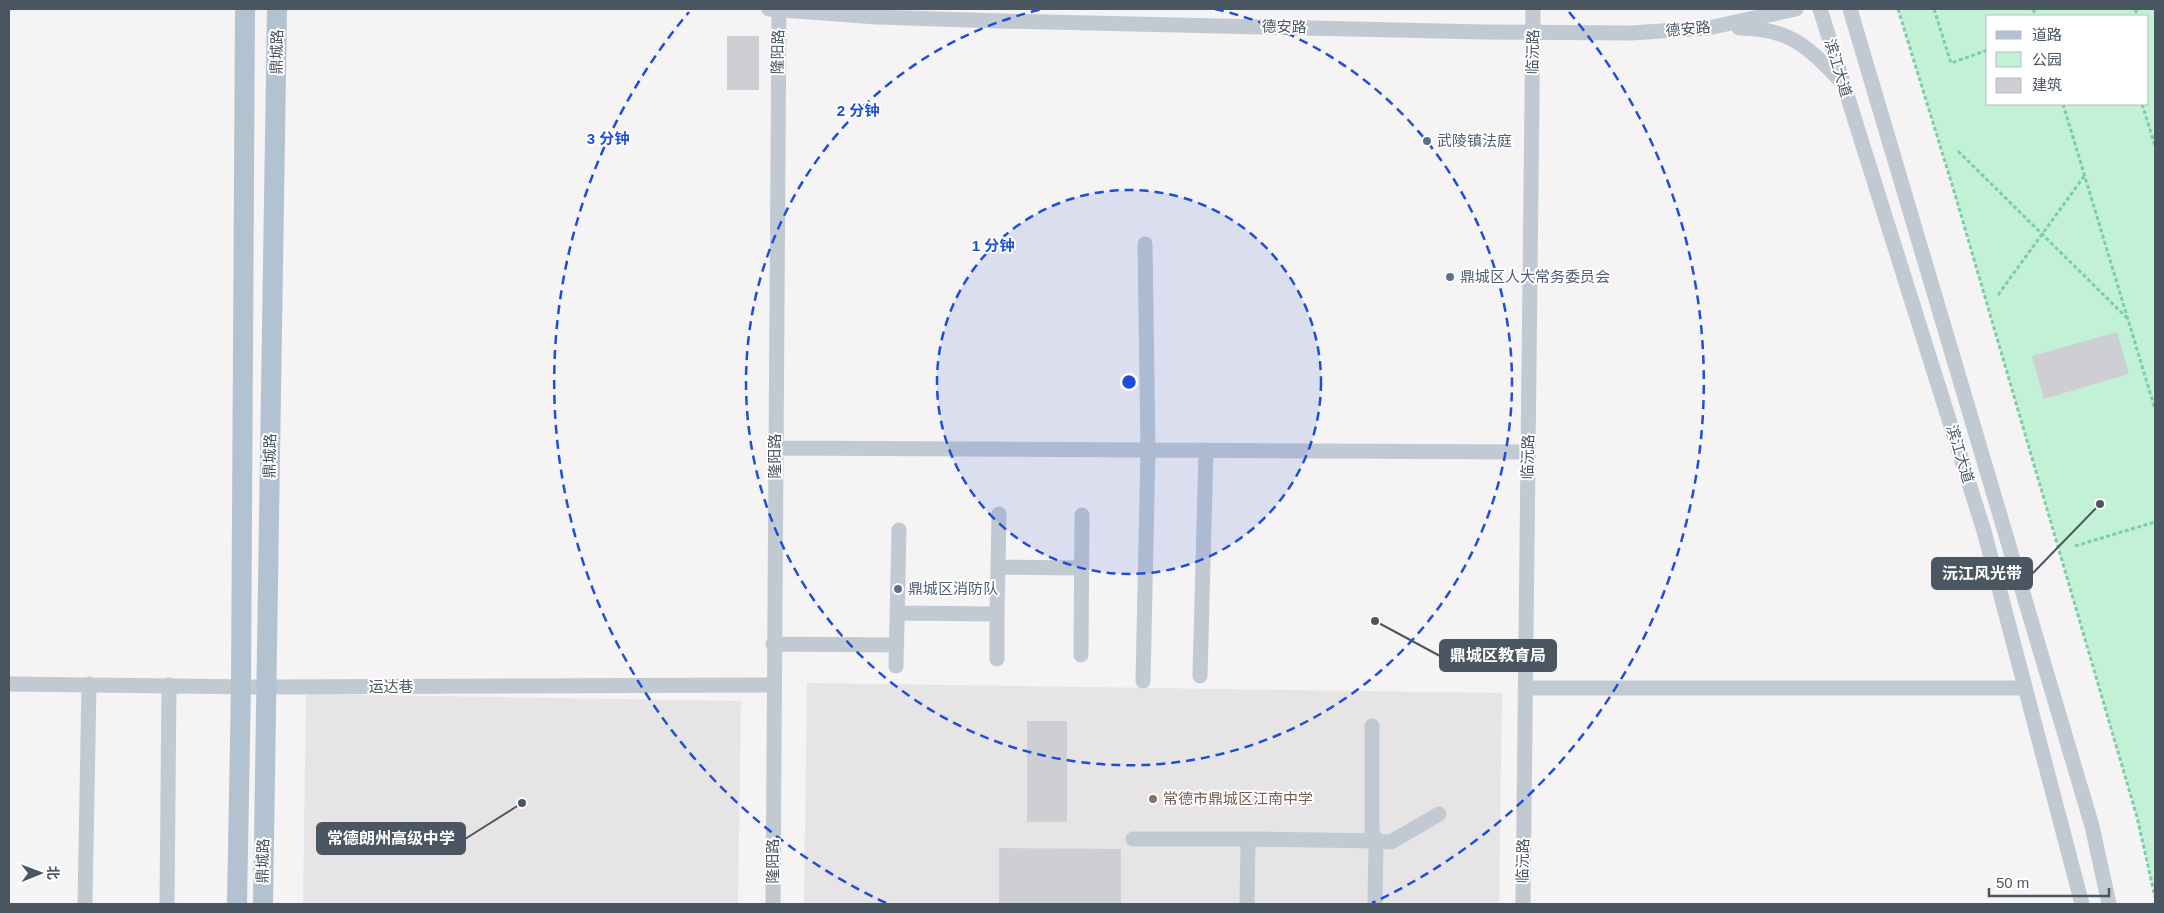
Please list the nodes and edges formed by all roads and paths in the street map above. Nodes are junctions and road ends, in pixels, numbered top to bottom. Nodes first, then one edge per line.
1 (245, 9) edge
2 (278, 9) edge
3 (776, 9) edge
4 (1533, 9) edge
5 (1796, 9) edge
6 (1820, 9) edge
7 (1850, 9) edge
8 (1898, 9) edge
9 (1934, 9) edge
10 (1708, 28) junction
11 (1533, 32) junction
12 (1986, 51) edge
13 (1843, 83) junction
14 (2063, 105) edge
15 (2142, 105) edge
16 (2155, 146) edge
17 (1958, 151) dead end
18 (2085, 175) junction
19 (2042, 234) junction
20 (1145, 244) dead end
21 (1998, 295) dead end
22 (2128, 319) junction
23 (2155, 409) edge
24 (775, 448) junction
25 (1148, 450) junction
26 (1206, 450) junction
27 (1528, 452) junction
28 (999, 514) dead end
29 (1082, 515) dead end
30 (2155, 522) edge
31 (899, 530) dead end
32 (2075, 546) dead end
33 (998, 567) junction
34 (1081, 568) junction
35 (898, 613) junction
36 (998, 614) junction
37 (774, 644) junction
38 (897, 645) junction
39 (1080, 655) dead end
40 (997, 659) dead end
41 (896, 666) dead end
42 (1200, 676) dead end
43 (1143, 681) dead end
44 (9, 684) edge
45 (89, 684) junction
46 (169, 685) junction
47 (773, 685) junction
48 (241, 686) junction
49 (266, 687) junction
50 (1525, 688) junction
51 (2025, 688) junction
52 (1372, 726) dead end
53 (1438, 814) dead end
54 (1133, 839) dead end
55 (1248, 839) junction
56 (1376, 841) junction
57 (2155, 897) edge
58 (85, 904) edge
59 (167, 904) edge
60 (238, 904) edge
61 (263, 904) edge
62 (773, 904) edge
63 (1247, 904) edge
64 (1375, 904) edge
65 (1523, 904) edge
66 (2082, 904) edge
67 (2109, 904) edge

1 - 48 main road, 鼎城路
2 - 49 main road, 鼎城路
3 - 11 street, 德安路
3 - 24 street, 隆阳路
4 - 11 street, 临沅路
5 - 10 street, 德安路
6 - 13 street, 滨江大道
7 - 67 street, 滨江大道
8 - 57 path
9 - 12 path
10 - 11 street, 德安路
10 - 13 street
11 - 27 street, 临沅路
13 - 51 street, 滨江大道
14 - 18 path
15 - 16 path
17 - 19 path
18 - 19 path
18 - 22 path
19 - 21 path
19 - 22 path
20 - 25 street
22 - 23 path
24 - 25 street
24 - 37 street, 隆阳路
25 - 26 street
25 - 43 street
26 - 27 street
26 - 42 street
27 - 50 street, 临沅路
28 - 33 street
29 - 34 street
30 - 32 path
31 - 35 street
33 - 34 street
33 - 36 street
34 - 39 street
35 - 36 street
35 - 38 street
36 - 40 street
37 - 38 street
37 - 47 street, 隆阳路
38 - 41 street
44 - 45 street, 运达巷
45 - 46 street, 运达巷
45 - 58 street
46 - 48 street, 运达巷
46 - 59 street
47 - 49 street, 运达巷
47 - 62 street, 隆阳路
48 - 49 street, 运达巷
48 - 60 main road, 鼎城路
49 - 61 main road, 鼎城路
50 - 51 street
50 - 65 street, 临沅路
51 - 66 street, 滨江大道
52 - 56 street
53 - 56 street
54 - 55 street
55 - 56 street
55 - 63 street
56 - 64 street

